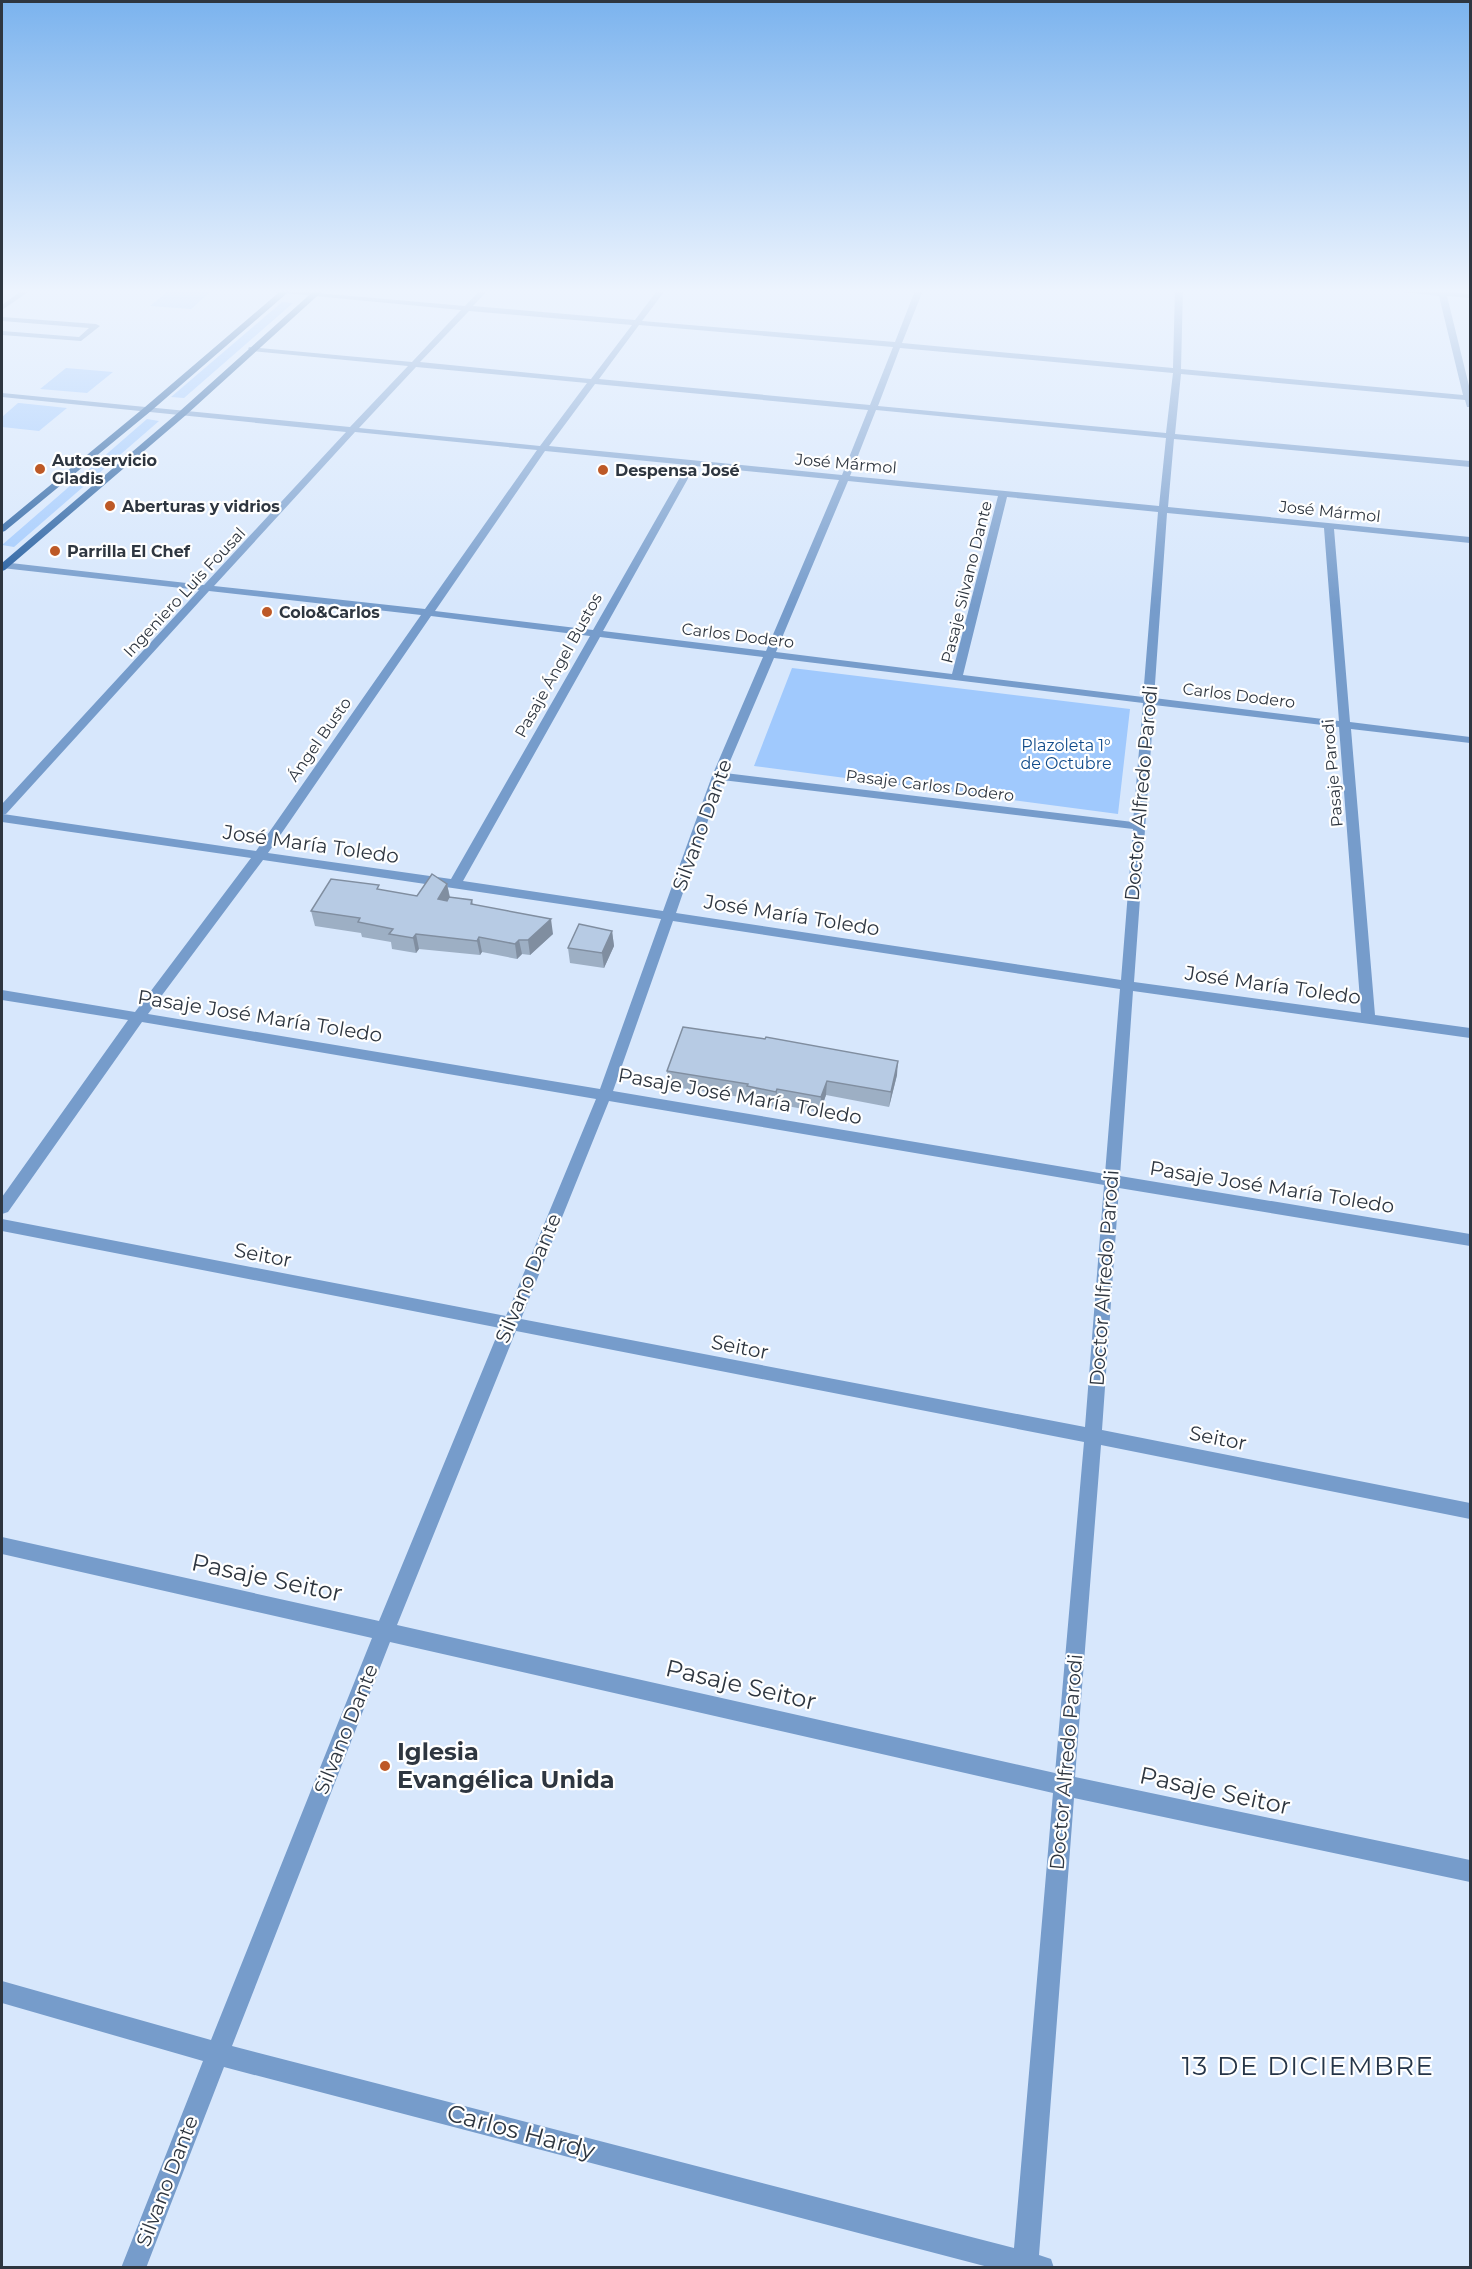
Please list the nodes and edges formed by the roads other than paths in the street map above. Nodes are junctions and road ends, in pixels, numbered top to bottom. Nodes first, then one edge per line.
1 (166, 394) edge
2 (204, 394) edge
3 (388, 394) edge
4 (583, 394) edge
5 (726, 394) edge
6 (878, 394) edge
7 (1174, 394) edge
8 (1425, 394) edge
9 (2, 395) edge
10 (1469, 398) edge
11 (873, 407) junction
12 (1470, 408) edge
13 (148, 409) junction
14 (183, 413) junction
15 (352, 430) junction
16 (1169, 435) junction
17 (542, 449) junction
18 (692, 464) junction
19 (1470, 464) edge
20 (844, 478) junction
21 (1003, 493) junction
22 (1163, 509) junction
23 (1329, 526) junction
24 (2, 529) edge
25 (1470, 540) edge
26 (2, 566) edge
27 (207, 589) junction
28 (429, 613) junction
29 (594, 635) junction
30 (769, 655) junction
31 (957, 677) junction
32 (1149, 701) junction
33 (1345, 725) junction
34 (1470, 740) edge
35 (718, 776) junction
36 (2, 811) edge
37 (2, 818) edge
38 (1138, 826) junction
39 (259, 856) junction
40 (455, 884) junction
41 (670, 916) junction
42 (1126, 985) junction
43 (2, 995) edge
44 (138, 1017) junction
45 (1368, 1018) junction
46 (1470, 1033) edge
47 (605, 1094) junction
48 (1111, 1182) junction
49 (2, 1208) edge
50 (2, 1225) edge
51 (1470, 1240) edge
52 (508, 1324) junction
53 (1093, 1435) junction
54 (1470, 1511) edge
55 (2, 1545) edge
56 (385, 1630) junction
57 (1064, 1785) junction
58 (1470, 1871) edge
59 (2, 1992) edge
60 (216, 2053) junction
61 (1031, 2266) edge
62 (133, 2268) edge

1 - 13 main road
2 - 14 main road
3 - 15 street, Ingeniero Luis Fousal
4 - 17 street, Ángel Busto
5 - 11 street
6 - 11 street, Silvano Dante
7 - 16 street, Doctor Alfredo Parodi
8 - 10 street
9 - 13 street, José Mármol
10 - 12 street
11 - 16 street
11 - 20 street, Silvano Dante
13 - 14 street, José Mármol
13 - 24 main road
14 - 15 street, José Mármol
14 - 26 main road
15 - 17 street, José Mármol
15 - 27 street, Ingeniero Luis Fousal
16 - 19 street
16 - 22 street, Doctor Alfredo Parodi
17 - 18 street, José Mármol
17 - 28 street, Ángel Busto
18 - 20 street, José Mármol
18 - 29 street, Pasaje Ángel Bustos
20 - 21 street, José Mármol
20 - 30 street, Silvano Dante
21 - 22 street, José Mármol
21 - 31 street, Pasaje Silvano Dante
22 - 23 street, José Mármol
22 - 32 street, Doctor Alfredo Parodi
23 - 25 street, José Mármol
23 - 33 street, Pasaje Parodi
26 - 27 street, Carlos Dodero
27 - 28 street, Carlos Dodero
27 - 36 street, Ingeniero Luis Fousal
28 - 29 street, Carlos Dodero
28 - 39 street, Ángel Busto
29 - 30 street, Carlos Dodero
29 - 40 street, Pasaje Ángel Bustos
30 - 31 street, Carlos Dodero
30 - 35 street, Silvano Dante
31 - 32 street, Carlos Dodero
32 - 33 street, Carlos Dodero
32 - 38 street, Doctor Alfredo Parodi
33 - 34 street, Carlos Dodero
33 - 45 street, Pasaje Parodi
35 - 38 street, Pasaje Carlos Dodero
35 - 41 street, Silvano Dante
37 - 39 street, José María Toledo
38 - 42 street, Doctor Alfredo Parodi
39 - 40 street, José María Toledo
39 - 44 street, Ángel Busto
40 - 41 street, José María Toledo
41 - 42 street, José María Toledo
41 - 47 street, Silvano Dante
42 - 45 street, José María Toledo
42 - 48 street, Doctor Alfredo Parodi
43 - 44 street, Pasaje José María Toledo
44 - 47 street, Pasaje José María Toledo
44 - 49 street, Ángel Busto
45 - 46 street, José María Toledo
47 - 48 street, Pasaje José María Toledo
47 - 52 street, Silvano Dante
48 - 51 street, Pasaje José María Toledo
48 - 53 street, Doctor Alfredo Parodi
50 - 52 street, Seitor
52 - 53 street, Seitor
52 - 56 street, Silvano Dante
53 - 54 street, Seitor
53 - 57 street, Doctor Alfredo Parodi
55 - 56 street, Pasaje Seitor
56 - 57 street, Pasaje Seitor
56 - 60 street, Silvano Dante
57 - 58 street, Pasaje Seitor
57 - 61 street, Doctor Alfredo Parodi
59 - 60 street, Carlos Hardy
60 - 61 street, Carlos Hardy
60 - 62 street, Silvano Dante

